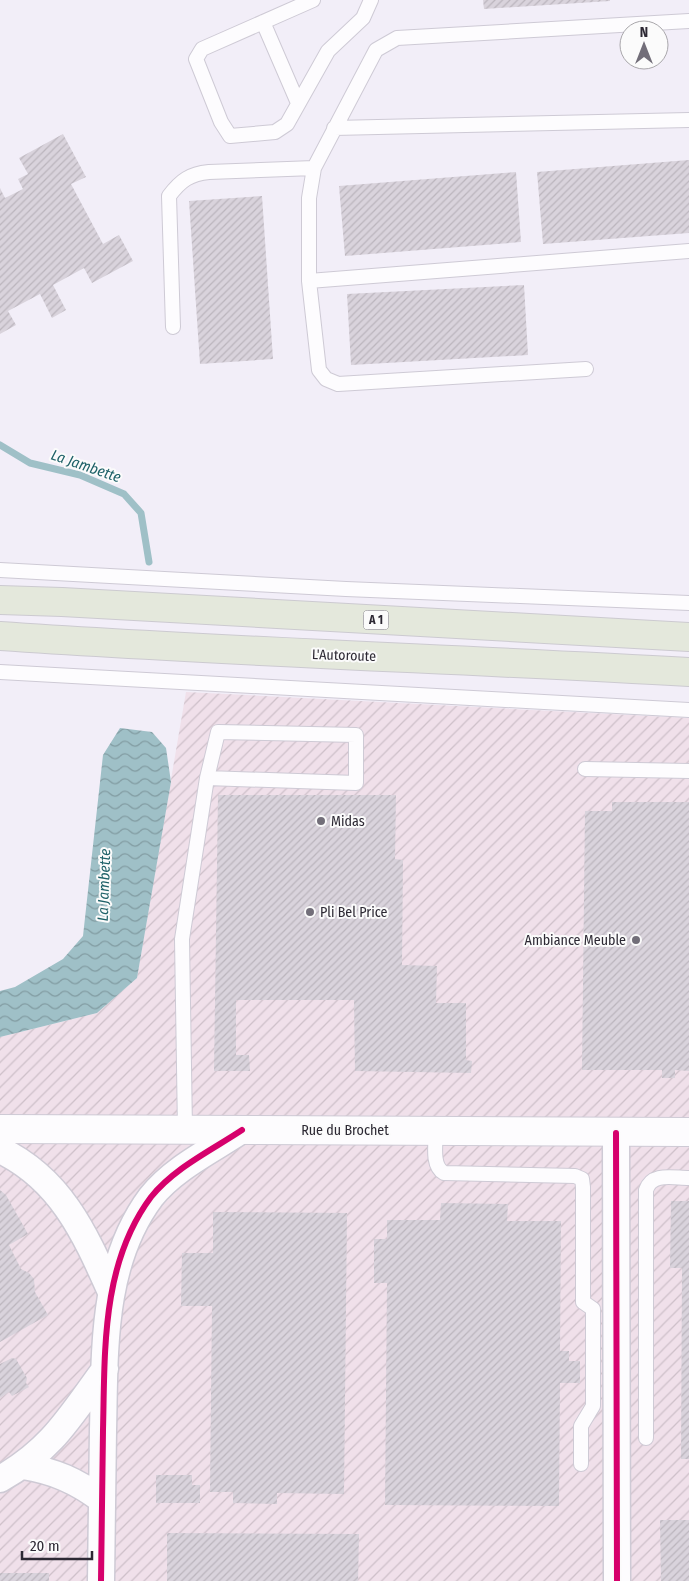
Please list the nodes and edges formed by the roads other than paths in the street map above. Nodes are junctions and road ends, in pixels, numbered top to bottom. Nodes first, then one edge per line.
1 (313, 0) edge
2 (370, 0) edge
3 (689, 21) edge
4 (263, 22) junction
5 (298, 103) junction
6 (689, 120) edge
7 (334, 128) junction
8 (314, 168) junction
9 (689, 251) edge
10 (309, 281) junction
11 (173, 327) dead end
12 (586, 369) dead end
13 (0, 570) edge
14 (0, 595) edge
15 (0, 600) edge
16 (62, 602) junction
17 (689, 603) edge
18 (489, 626) junction
19 (689, 627) edge
20 (0, 636) edge
21 (689, 637) edge
22 (502, 662) junction
23 (0, 672) edge
24 (689, 672) edge
25 (689, 682) edge
26 (689, 710) edge
27 (585, 769) dead end
28 (689, 771) edge
29 (206, 778) junction
30 (0, 1129) edge
31 (185, 1130) junction
32 (242, 1130) junction
33 (436, 1130) junction
34 (689, 1132) edge
35 (616, 1133) junction
36 (0, 1150) edge
37 (689, 1178) edge
38 (111, 1292) junction
39 (104, 1369) junction
40 (646, 1438) dead end
41 (581, 1464) dead end
42 (23, 1466) junction
43 (0, 1479) edge
44 (102, 1500) junction
45 (101, 1581) edge
46 (617, 1581) edge

1 - 4 lane
2 - 5 lane
3 - 7 lane
4 - 5 lane
4 - 5 lane
6 - 7 lane
7 - 8 lane
8 - 10 lane
8 - 11 lane
9 - 10 lane
10 - 12 lane
13 - 17 lane
14 - 16 highway
15 - 16 highway, A 1
16 - 18 highway, A 1
18 - 19 highway
18 - 21 highway, A 1
20 - 22 highway, L'Autoroute
22 - 24 highway, L'Autoroute
22 - 25 highway
23 - 26 lane
27 - 28 lane
29 - 29 lane
29 - 31 lane
30 - 31 main road, Rue du Brochet
31 - 32 main road, Rue du Brochet
32 - 33 main road, Rue du Brochet
32 - 38 street
33 - 35 main road, Rue du Brochet
33 - 41 lane
34 - 35 main road, Rue du Brochet
35 - 46 street
36 - 38 street
37 - 40 lane
38 - 39 street
39 - 42 street
39 - 44 street
42 - 43 street
42 - 44 street
44 - 45 street

